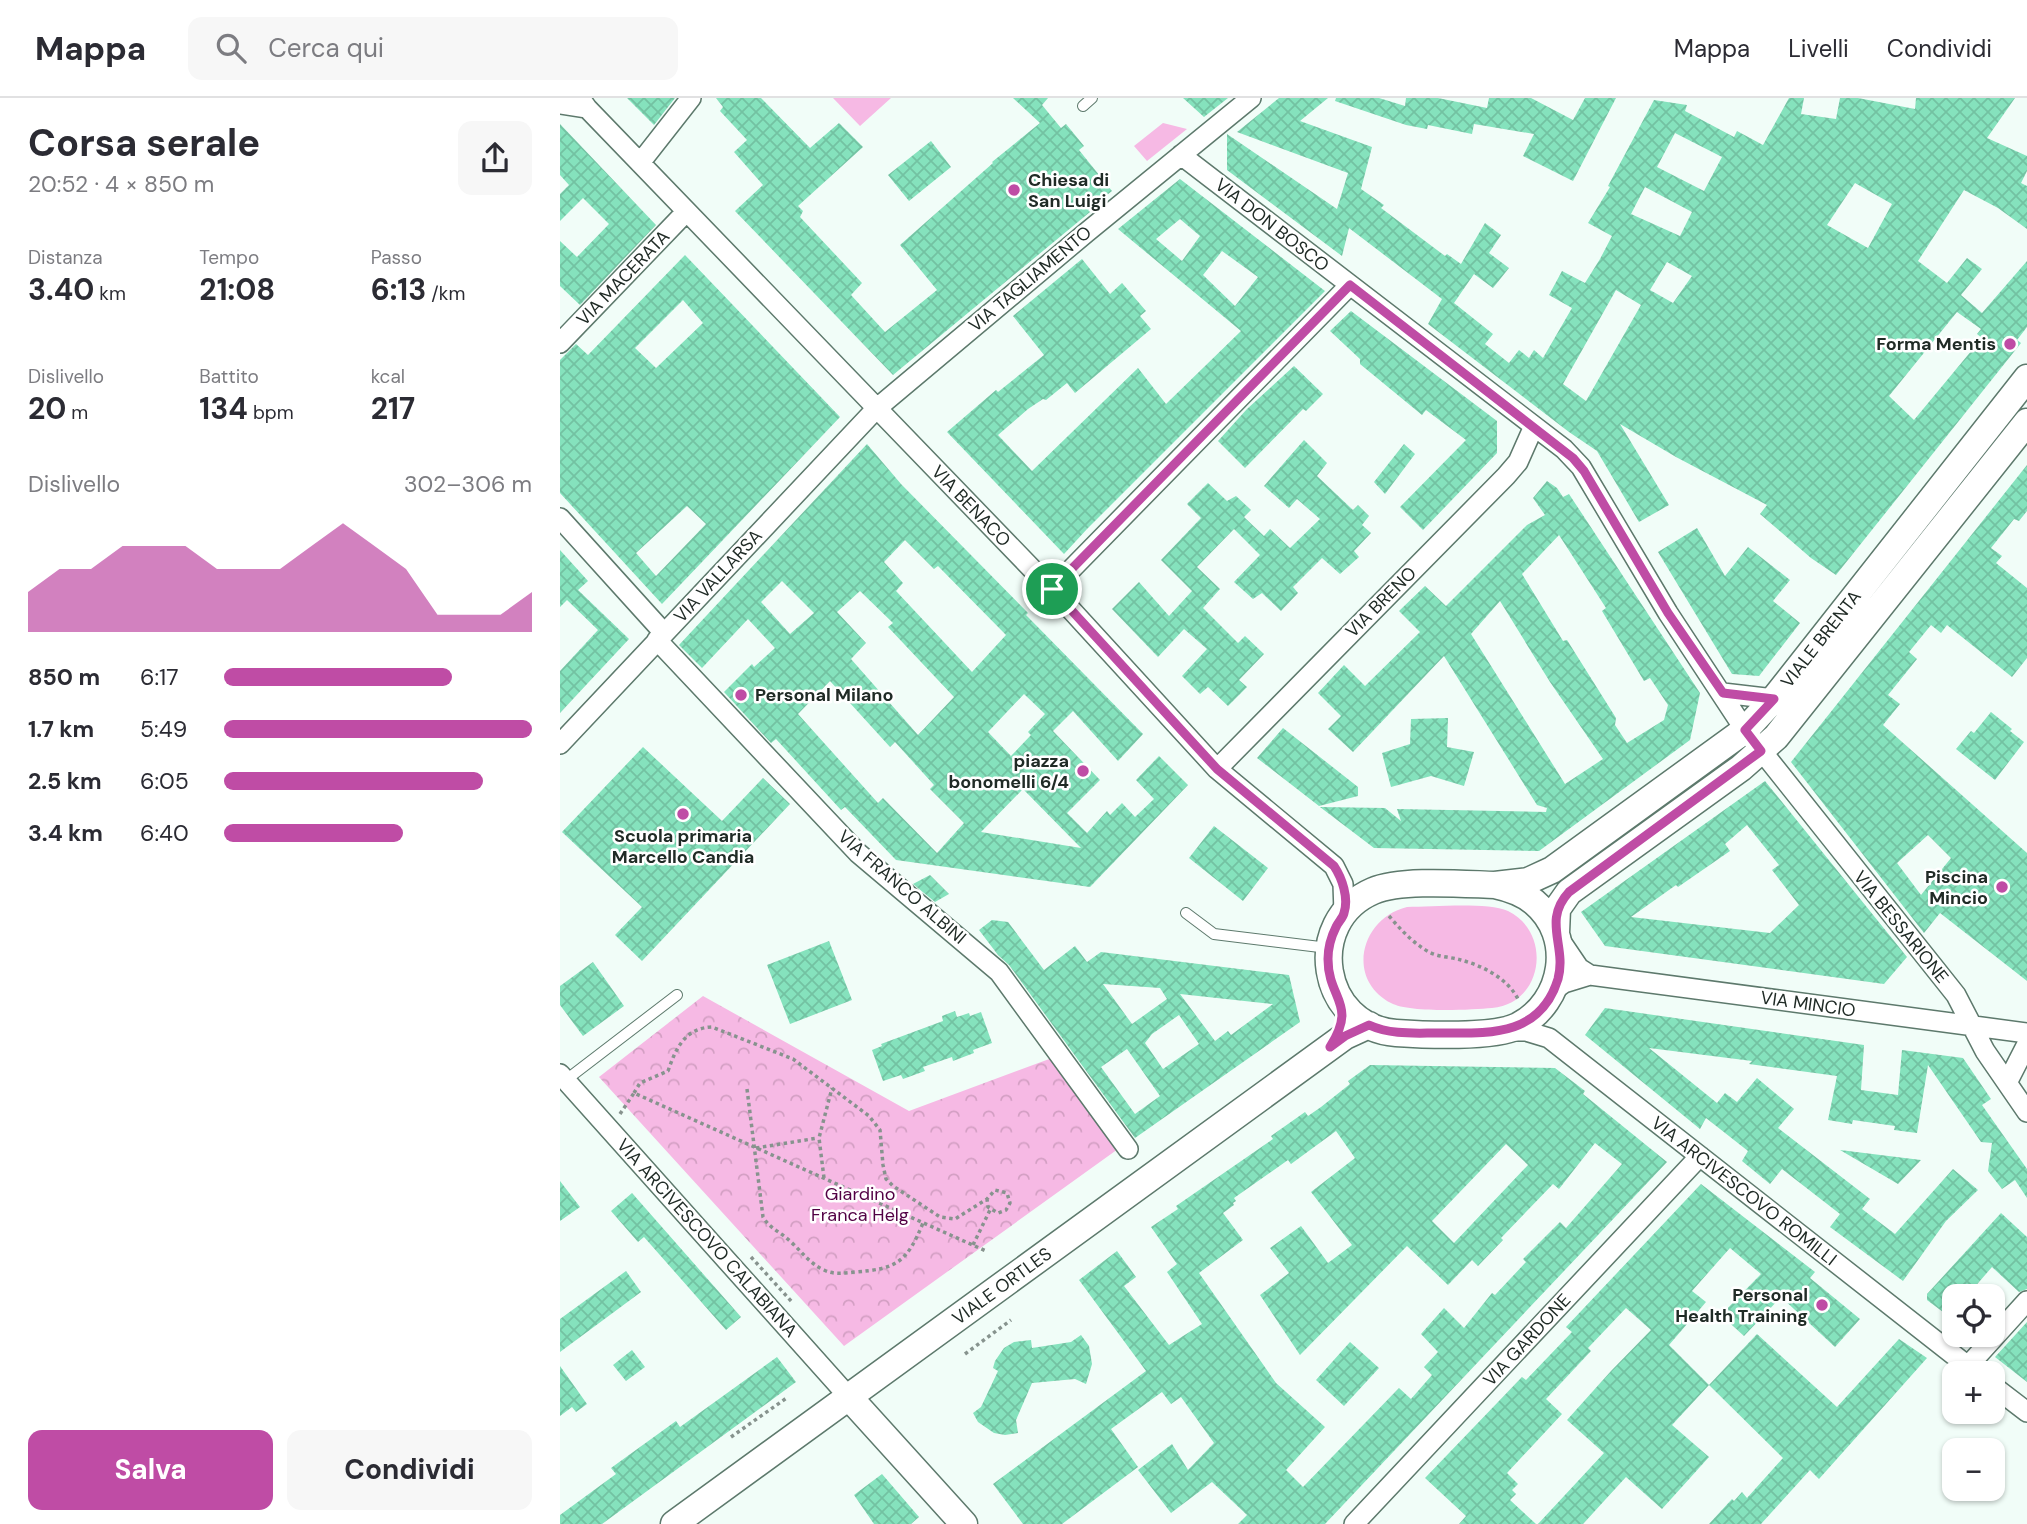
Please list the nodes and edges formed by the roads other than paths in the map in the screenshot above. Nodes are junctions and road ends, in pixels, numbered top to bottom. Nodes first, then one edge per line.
1 (691, 98) edge
2 (1092, 98) edge
3 (1251, 98) edge
4 (583, 103) edge
5 (560, 104) edge
6 (1083, 106) dead end
7 (1181, 155) junction
8 (640, 163) junction
9 (686, 212) junction
10 (1350, 285) junction
11 (560, 344) edge
12 (2027, 378) edge
13 (876, 409) junction
14 (2027, 422) edge
15 (1534, 426) junction
16 (560, 518) edge
17 (1052, 589) junction
18 (661, 636) junction
19 (1723, 693) junction
20 (1774, 699) junction
21 (1745, 730) junction
22 (560, 744) edge
23 (1761, 751) junction
24 (1217, 769) junction
25 (1495, 885) junction
26 (1186, 913) dead end
27 (1344, 913) junction
28 (1556, 933) junction
29 (1329, 948) junction
30 (1590, 975) junction
31 (1554, 990) junction
32 (677, 995) dead end
33 (1342, 1002) junction
34 (1369, 1025) junction
35 (1972, 1026) junction
36 (1501, 1031) junction
37 (2027, 1033) edge
38 (2027, 1044) edge
39 (1330, 1047) junction
40 (563, 1077) edge
41 (2007, 1083) junction
42 (2027, 1112) edge
43 (1128, 1149) dead end
44 (1700, 1157) junction
45 (2027, 1301) edge
46 (1961, 1361) edge
47 (1980, 1361) edge
48 (2005, 1395) edge
49 (848, 1396) junction
50 (2027, 1412) edge
51 (674, 1524) edge
52 (964, 1524) edge
53 (1354, 1524) edge

1 - 8 street
2 - 6 lane
3 - 7 street, VIA TAGLIAMENTO
4 - 5 street
4 - 8 street, VIA BENACO
7 - 10 street, VIA DON BOSCO
7 - 13 street, VIA TAGLIAMENTO
8 - 9 street, VIA BENACO
9 - 11 street, VIA MACERATA
9 - 13 street, VIA BENACO
10 - 15 street, VIA DON BOSCO
10 - 17 street
12 - 20 street, VIALE BRENTA
13 - 17 street, VIA BENACO
13 - 18 street, VIA VALLARSA
14 - 23 street, VIALE BRENTA
15 - 19 street, VIA DON BOSCO
15 - 24 street, VIA BRENO
16 - 18 street, VIA FRANCO ALBINI
17 - 24 street, VIA BENACO
18 - 22 street, VIA VALLARSA
18 - 43 street, VIA FRANCO ALBINI
19 - 20 street
19 - 21 street, VIA DON BOSCO
20 - 21 street, VIALE BRENTA
21 - 23 street, VIA DON BOSCO
21 - 25 street, VIALE BRENTA
23 - 28 street, VIALE BRENTA
23 - 35 street, VIA BESSARIONE
24 - 27 street, VIA BENACO
25 - 27 street
25 - 28 street
26 - 29 lane
27 - 29 street
28 - 30 street
28 - 31 street
29 - 33 street
30 - 31 street, VIA MINCIO
30 - 35 street, VIA MINCIO
31 - 36 street
32 - 40 lane, VIA ARCIVESCOVO CALABIANA
33 - 34 street
33 - 39 street
34 - 36 street
34 - 39 street, VIALE ORTLES
35 - 37 street, VIA MINCIO
35 - 41 street, VIA BESSARIONE
36 - 44 street, VIA ARCIVESCOVO ROMILLI
38 - 41 street
39 - 49 street, VIALE ORTLES
40 - 49 street, VIA ARCIVESCOVO CALABIANA
41 - 42 street, VIA BESSARIONE
44 - 46 street, VIA ARCIVESCOVO ROMILLI
44 - 53 street, VIA GARDONE
45 - 47 street
48 - 50 street
49 - 51 street, VIALE ORTLES
49 - 52 street

